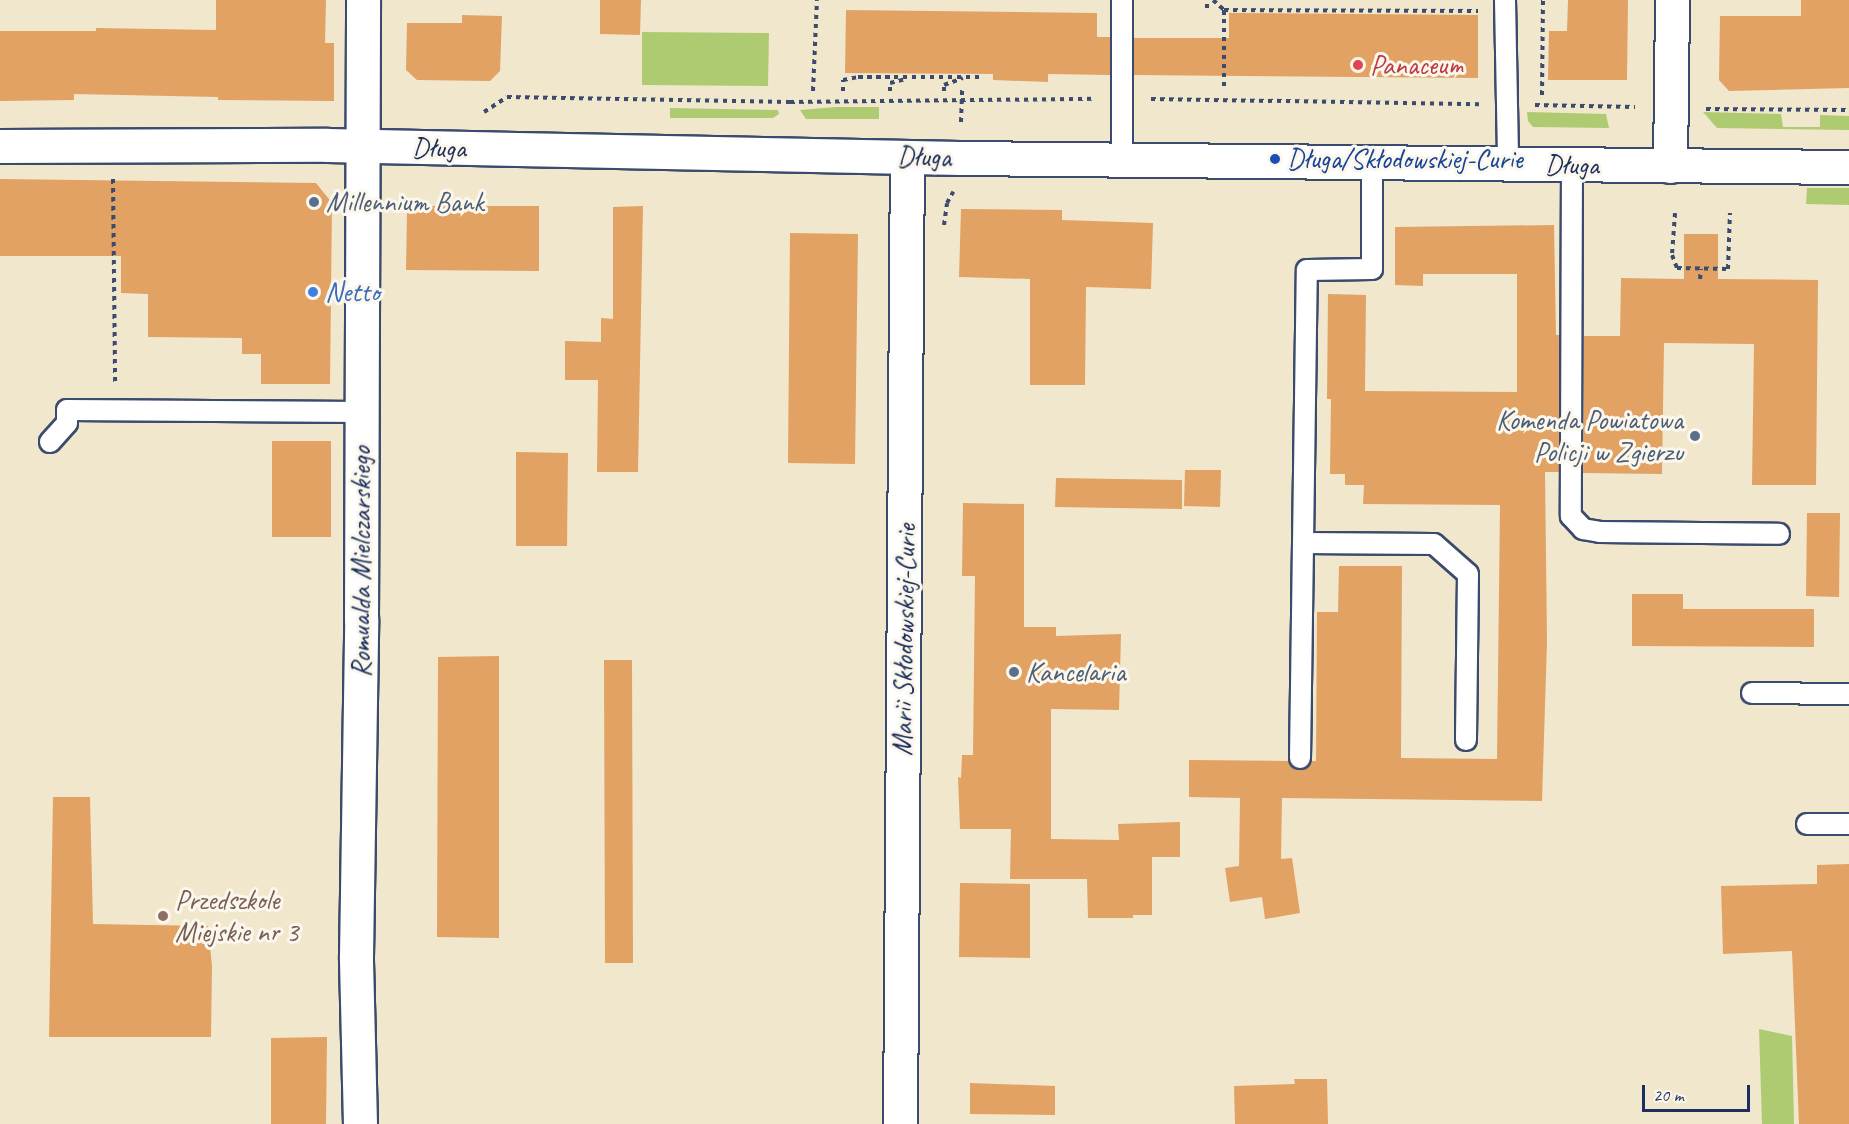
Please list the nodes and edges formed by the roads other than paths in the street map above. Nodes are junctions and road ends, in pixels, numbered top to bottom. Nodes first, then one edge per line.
1 (363, 0) edge
2 (1122, 0) edge
3 (1672, 0) edge
4 (1506, 6) edge
5 (0, 146) edge
6 (363, 146) junction
7 (907, 157) junction
8 (1122, 158) junction
9 (1372, 161) junction
10 (1508, 163) junction
11 (1572, 164) junction
12 (1670, 166) junction
13 (1849, 167) edge
14 (361, 412) junction
15 (50, 442) dead end
16 (1779, 534) dead end
17 (1303, 543) junction
18 (1752, 693) dead end
19 (1849, 694) edge
20 (1466, 740) dead end
21 (1300, 758) dead end
22 (1807, 824) dead end
23 (1849, 824) edge
24 (360, 1124) edge
25 (900, 1124) edge

1 - 6 street, Romualda Mielczarskiego
2 - 8 lane
3 - 12 street
4 - 10 lane
5 - 6 street, Długa
6 - 7 street, Długa
6 - 14 street, Romualda Mielczarskiego
7 - 8 street, Długa
7 - 25 street, Marii Skłodowskiej-Curie
8 - 9 street, Długa
9 - 10 street, Długa
9 - 17 lane
10 - 11 street, Długa
11 - 12 street, Długa
11 - 16 lane
12 - 13 street, Długa
14 - 15 lane
14 - 24 street, Romualda Mielczarskiego
17 - 20 lane
17 - 21 lane
18 - 19 lane
22 - 23 lane

